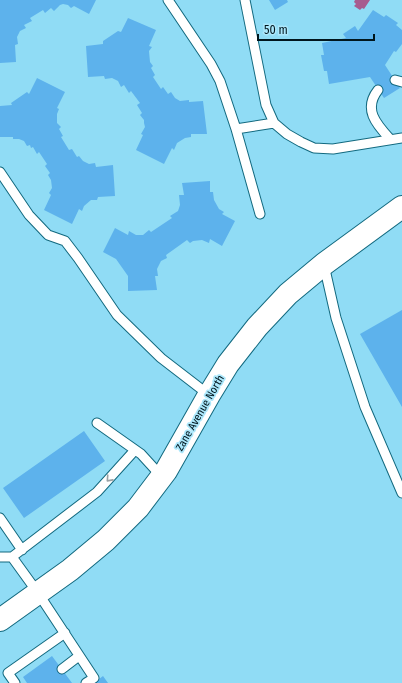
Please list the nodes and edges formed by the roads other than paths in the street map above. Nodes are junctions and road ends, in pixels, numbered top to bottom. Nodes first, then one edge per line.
1 (168, 0) edge
2 (245, 0) edge
3 (378, 90) dead end
4 (274, 123) junction
5 (236, 129) junction
6 (402, 138) edge
7 (390, 139) junction
8 (0, 172) edge
9 (402, 207) edge
10 (260, 214) dead end
11 (324, 264) junction
12 (209, 394) junction
13 (97, 423) dead end
14 (135, 450) junction
15 (162, 477) junction
16 (402, 493) edge
17 (0, 518) edge
18 (22, 550) junction
19 (0, 557) edge
20 (12, 557) junction
21 (38, 593) junction
22 (0, 620) edge
23 (65, 633) junction
24 (79, 656) junction
25 (62, 669) dead end
26 (15, 683) edge
27 (86, 683) edge

1 - 5 lane
2 - 4 lane
3 - 7 lane
4 - 5 lane
4 - 7 lane
5 - 10 lane
6 - 7 lane
8 - 12 lane
9 - 11 street, Zane Avenue North
11 - 12 street, Zane Avenue North
11 - 16 lane
12 - 15 street, Zane Avenue North
13 - 14 lane
14 - 15 lane
14 -> 18 lane
15 - 21 street, Zane Avenue North
17 - 18 lane
18 - 20 lane
19 - 20 lane
20 - 21 lane
21 - 22 street, Zane Avenue North
21 - 23 lane
23 - 24 lane
23 - 26 lane
24 - 25 lane
24 - 27 lane

